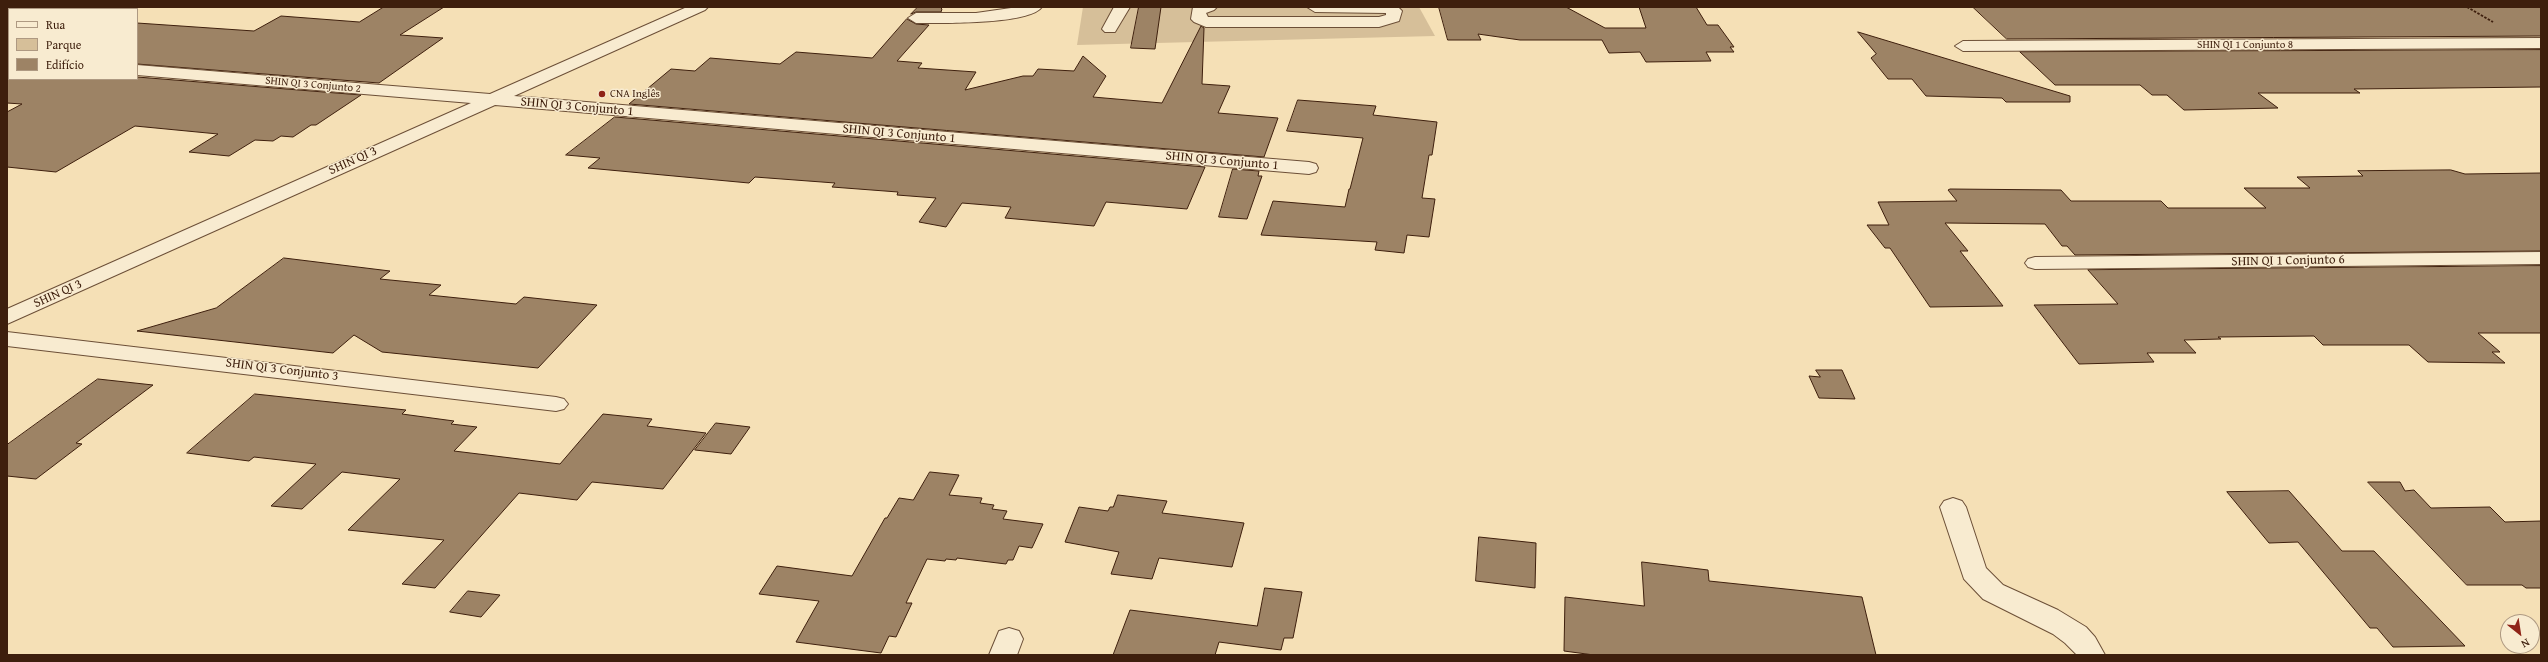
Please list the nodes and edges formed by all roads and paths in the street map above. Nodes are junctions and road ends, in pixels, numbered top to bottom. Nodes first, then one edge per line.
1 (700, 7) edge
2 (1034, 7) edge
3 (1122, 7) edge
4 (1209, 7) edge
5 (1315, 7) edge
6 (916, 18) dead end
7 (1110, 29) dead end
8 (1963, 46) dead end
9 (2536, 46) edge
10 (138, 70) edge
11 (489, 100) junction
12 (1310, 168) dead end
13 (2541, 258) edge
14 (2035, 263) dead end
15 (7, 317) edge
16 (7, 339) edge
17 (556, 404) dead end
18 (1953, 507) dead end
19 (2092, 655) edge

1 - 11 street, SHIN QI 3
2 - 6 street
3 - 7 street
4 - 5 street
8 - 9 street, SHIN QI 1 Conjunto 8
10 - 11 street, SHIN QI 3 Conjunto 2
11 - 12 street, SHIN QI 3 Conjunto 1
11 - 15 street, SHIN QI 3
13 - 14 street, SHIN QI 1 Conjunto 6
16 - 17 street, SHIN QI 3 Conjunto 3
18 - 19 street

